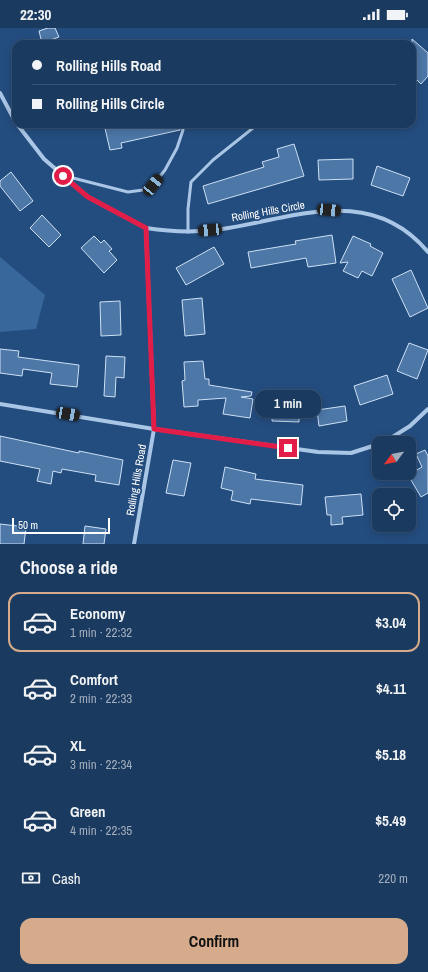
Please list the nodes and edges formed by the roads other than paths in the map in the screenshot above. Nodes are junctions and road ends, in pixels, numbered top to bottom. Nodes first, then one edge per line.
1 (0, 93) edge
2 (12, 116) edge
3 (20, 128) edge
4 (183, 128) edge
5 (253, 128) edge
6 (63, 176) junction
7 (146, 228) junction
8 (188, 232) junction
9 (428, 252) edge
10 (0, 404) edge
11 (428, 409) edge
12 (154, 429) junction
13 (394, 436) edge
14 (372, 446) edge
15 (134, 544) edge

1 - 2 street
3 - 6 street
4 - 6 lane
5 - 8 lane
6 - 7 street
7 - 8 street, Rolling Hills Circle
7 - 12 street, Rolling Hills Road
8 - 9 street, Rolling Hills Circle
10 - 12 street
11 - 13 street
12 - 14 street
12 - 15 street, Rolling Hills Road

